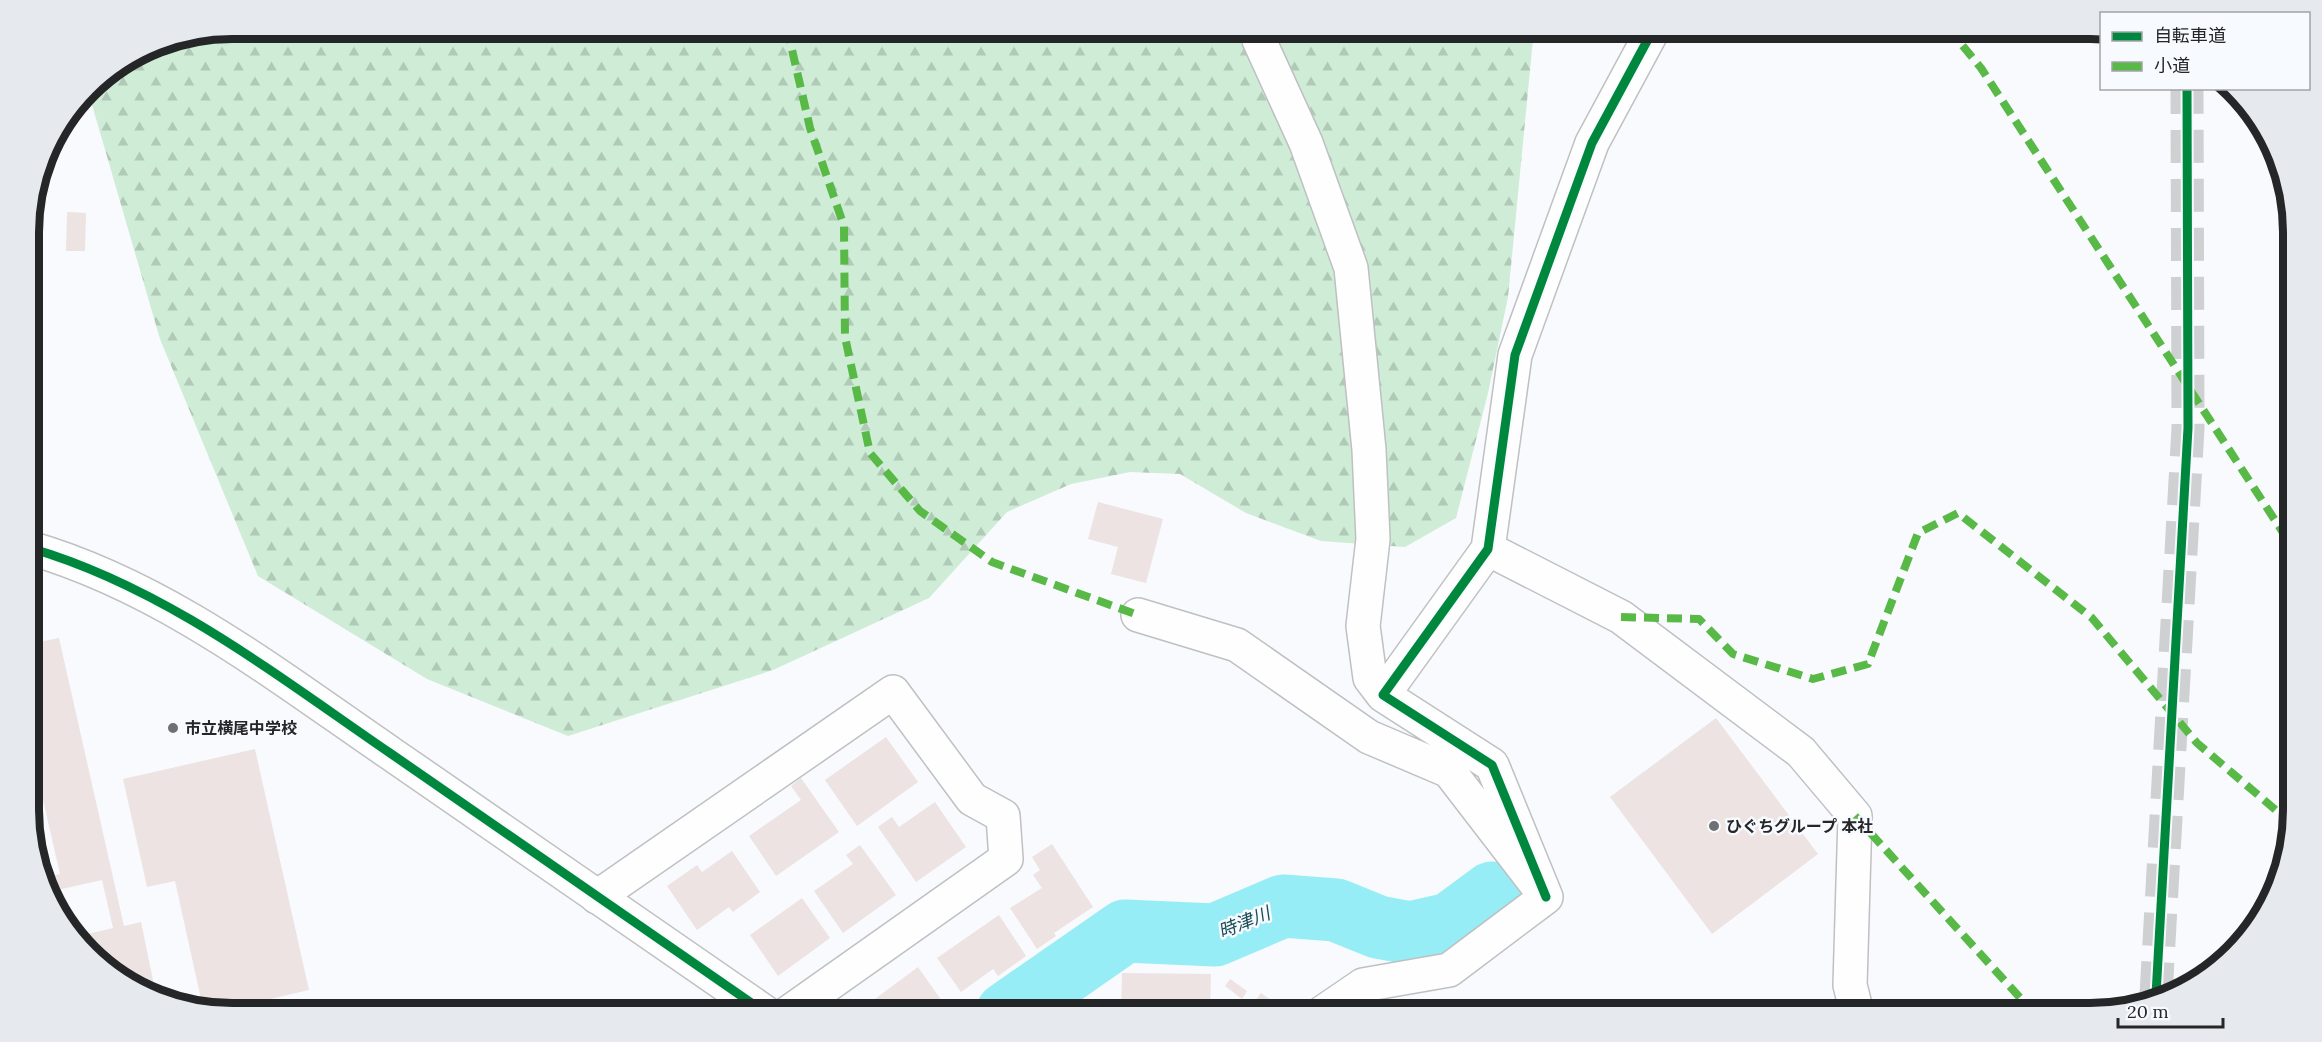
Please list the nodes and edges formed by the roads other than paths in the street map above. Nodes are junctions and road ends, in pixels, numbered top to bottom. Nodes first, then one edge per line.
1 (1259, 39) edge
2 (1648, 39) edge
3 (1488, 549) junction
4 (39, 551) edge
5 (1138, 615) dead end
6 (1383, 695) junction
7 (597, 897) junction
8 (1546, 897) junction
9 (751, 1003) edge
10 (802, 1003) edge
11 (1337, 1003) edge
12 (1854, 1003) edge

1 - 6 street
2 - 3 street
3 - 6 street
3 - 12 street
4 - 7 street
5 - 8 street
6 - 8 street
7 - 9 street
7 - 10 street
8 - 11 street

